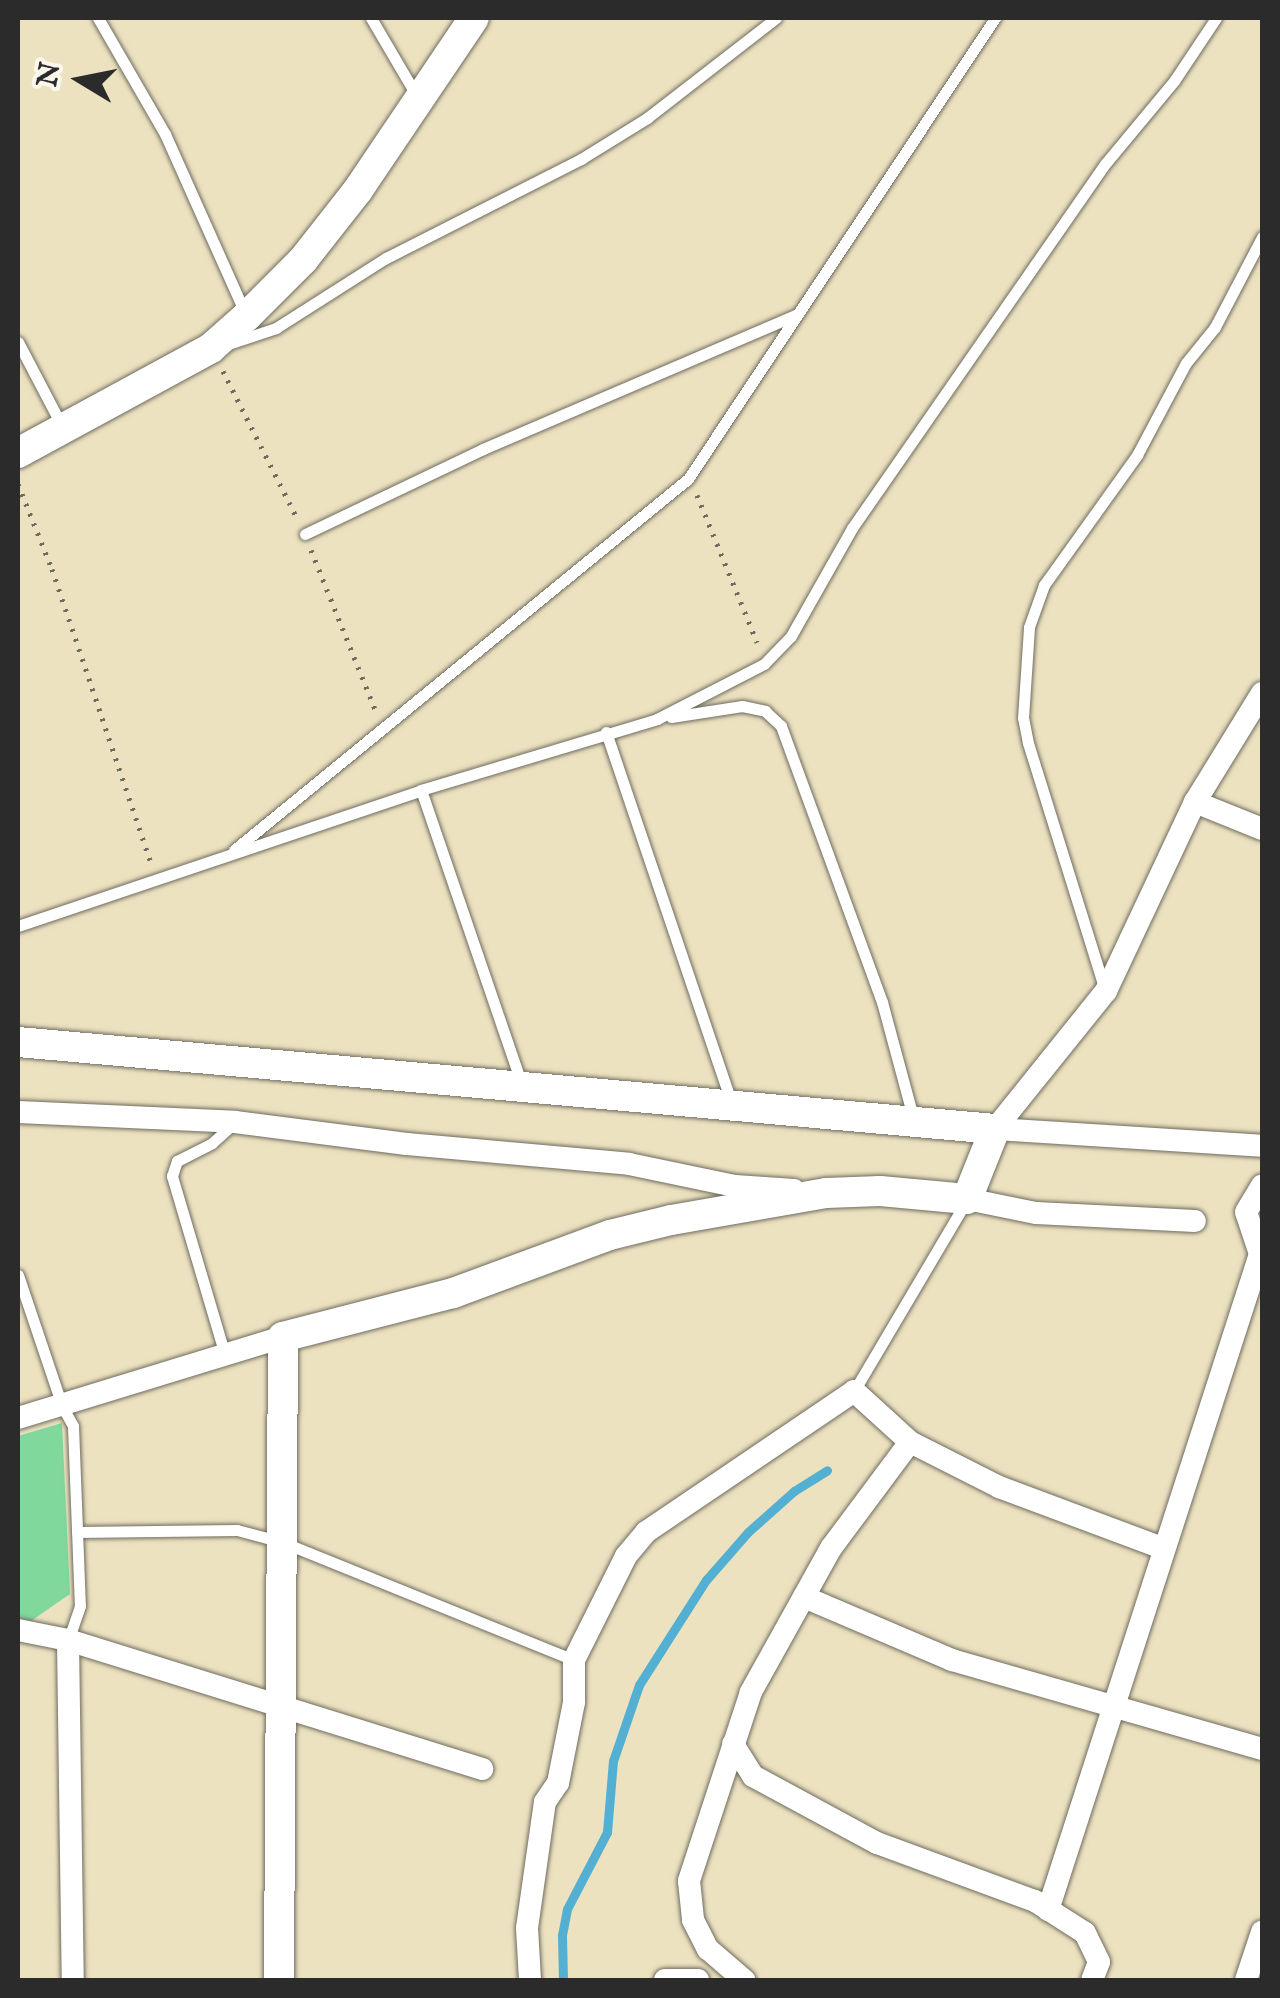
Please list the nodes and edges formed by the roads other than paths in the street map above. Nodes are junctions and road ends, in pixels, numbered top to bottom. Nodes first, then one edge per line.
1 (98, 18) edge
2 (371, 18) edge
3 (474, 18) edge
4 (776, 18) edge
5 (995, 18) edge
6 (1216, 18) edge
7 (418, 98) junction
8 (1262, 237) edge
9 (247, 316) junction
10 (796, 316) junction
11 (18, 342) edge
12 (211, 348) junction
13 (64, 430) junction
14 (18, 453) edge
15 (305, 534) dead end
16 (1258, 708) edge
17 (657, 719) junction
18 (606, 732) junction
19 (421, 790) junction
20 (1196, 802) junction
21 (1262, 829) edge
22 (229, 854) junction
23 (18, 926) edge
24 (1106, 992) junction
25 (18, 1042) edge
26 (522, 1086) junction
27 (732, 1105) junction
28 (18, 1112) edge
29 (45, 1113) junction
30 (234, 1122) junction
31 (914, 1122) junction
32 (18, 1128) edge
33 (996, 1129) junction
34 (1262, 1146) edge
35 (1262, 1185) edge
36 (826, 1192) junction
37 (967, 1199) junction
38 (1195, 1220) dead end
39 (18, 1275) edge
40 (283, 1337) junction
41 (225, 1355) junction
42 (854, 1391) junction
43 (62, 1406) junction
44 (18, 1418) edge
45 (910, 1442) junction
46 (78, 1532) junction
47 (282, 1542) junction
48 (1162, 1548) junction
49 (804, 1596) junction
50 (18, 1630) edge
51 (68, 1640) junction
52 (574, 1660) junction
53 (1112, 1706) junction
54 (281, 1707) junction
55 (733, 1744) junction
56 (1262, 1749) edge
57 (482, 1769) dead end
58 (1048, 1910) junction
59 (1262, 1932) edge
60 (73, 1980) edge
61 (279, 1980) edge
62 (530, 1980) edge
63 (665, 1980) edge
64 (698, 1980) edge
65 (744, 1980) edge
66 (1092, 1980) edge
67 (1246, 1980) edge

1 - 9 lane
2 - 7 lane
3 - 7 street
4 - 12 lane
5 - 10 lane
6 - 17 lane
7 - 9 street
8 - 24 lane
9 - 12 street
10 - 15 lane
10 - 22 lane
11 - 13 lane
12 - 13 street
13 - 14 street
16 - 20 street
17 - 18 lane
17 - 31 lane
18 - 19 lane
18 - 27 lane
19 - 22 lane
19 - 26 lane
20 - 21 street
20 - 24 street
22 - 23 lane
24 - 33 street
25 - 26 street
26 - 27 street
27 - 31 street
28 - 29 street
29 - 30 street
29 - 32 lane
30 - 36 street
30 - 41 lane
31 - 33 street
33 - 34 street
33 - 37 street
35 - 48 street
36 - 37 street
36 - 40 street
37 - 38 street
37 - 42 lane
39 - 43 lane
40 - 41 street
40 - 47 street
41 - 43 street
42 - 45 street
42 - 52 street
43 - 44 street
43 - 46 lane
45 - 48 street
45 - 49 street
46 - 47 lane
46 - 51 lane
47 - 52 lane
47 - 54 street
48 - 53 street
49 - 53 street
49 - 55 street
50 - 51 street
51 - 54 street
51 - 60 street
52 - 62 street
53 - 56 street
53 - 58 street
54 - 57 street
54 - 61 street
55 - 58 street
55 - 65 street
58 - 66 street
59 - 67 street
63 - 64 street

